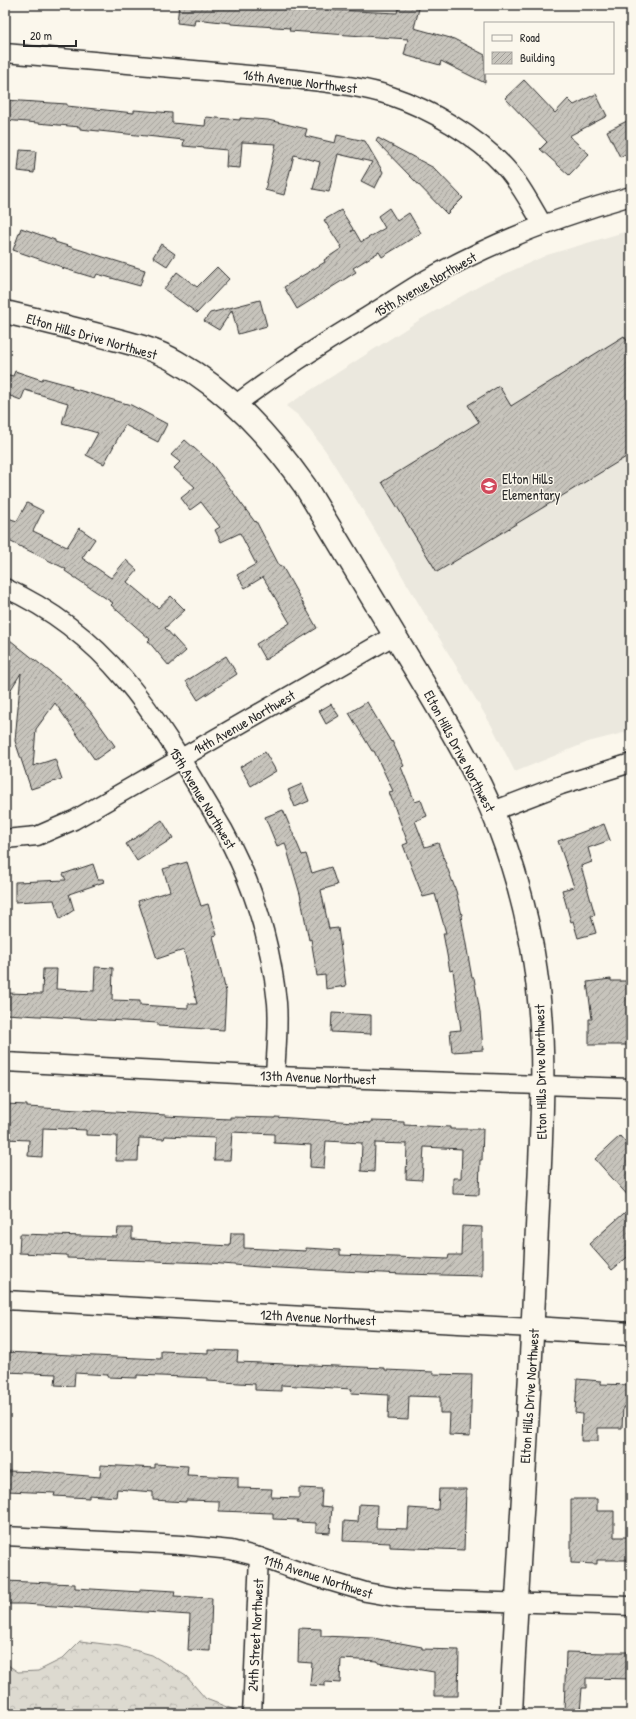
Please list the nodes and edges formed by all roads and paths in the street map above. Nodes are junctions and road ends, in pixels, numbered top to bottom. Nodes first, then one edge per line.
1 (5, 52) edge
2 (631, 196) edge
3 (543, 224) junction
4 (5, 312) edge
5 (235, 405) junction
6 (5, 588) edge
7 (394, 635) junction
8 (180, 759) junction
9 (631, 763) edge
10 (493, 812) junction
11 (5, 839) edge
12 (5, 1062) edge
13 (275, 1076) junction
14 (543, 1086) junction
15 (631, 1088) edge
16 (5, 1300) edge
17 (533, 1328) junction
18 (631, 1334) edge
19 (5, 1536) edge
20 (259, 1557) junction
21 (516, 1604) junction
22 (631, 1606) edge
23 (252, 1714) edge
24 (511, 1714) edge

1 - 3 street, 16th Avenue Northwest
2 - 3 street, 15th Avenue Northwest
3 - 5 street, 15th Avenue Northwest
4 - 5 main road, Elton Hills Drive Northwest
5 - 7 main road, Elton Hills Drive Northwest
6 - 8 street, 15th Avenue Northwest
7 - 8 street, 14th Avenue Northwest
7 - 10 main road, Elton Hills Drive Northwest
8 - 11 street, 14th Avenue Northwest
8 - 13 street, 15th Avenue Northwest
9 - 10 street
10 - 14 main road, Elton Hills Drive Northwest
12 - 13 street, 13th Avenue Northwest
13 - 14 street, 13th Avenue Northwest
14 - 15 street, 13th Avenue Northwest
14 - 17 main road, Elton Hills Drive Northwest
16 - 17 street, 12th Avenue Northwest
17 - 18 main road, 12th Avenue Northwest
17 - 21 main road, Elton Hills Drive Northwest
19 - 20 street, 11th Avenue Northwest
20 - 21 street, 11th Avenue Northwest
20 - 23 street, 24th Street Northwest
21 - 22 street, 11th Avenue Northwest
21 - 24 main road, Elton Hills Drive Northwest

